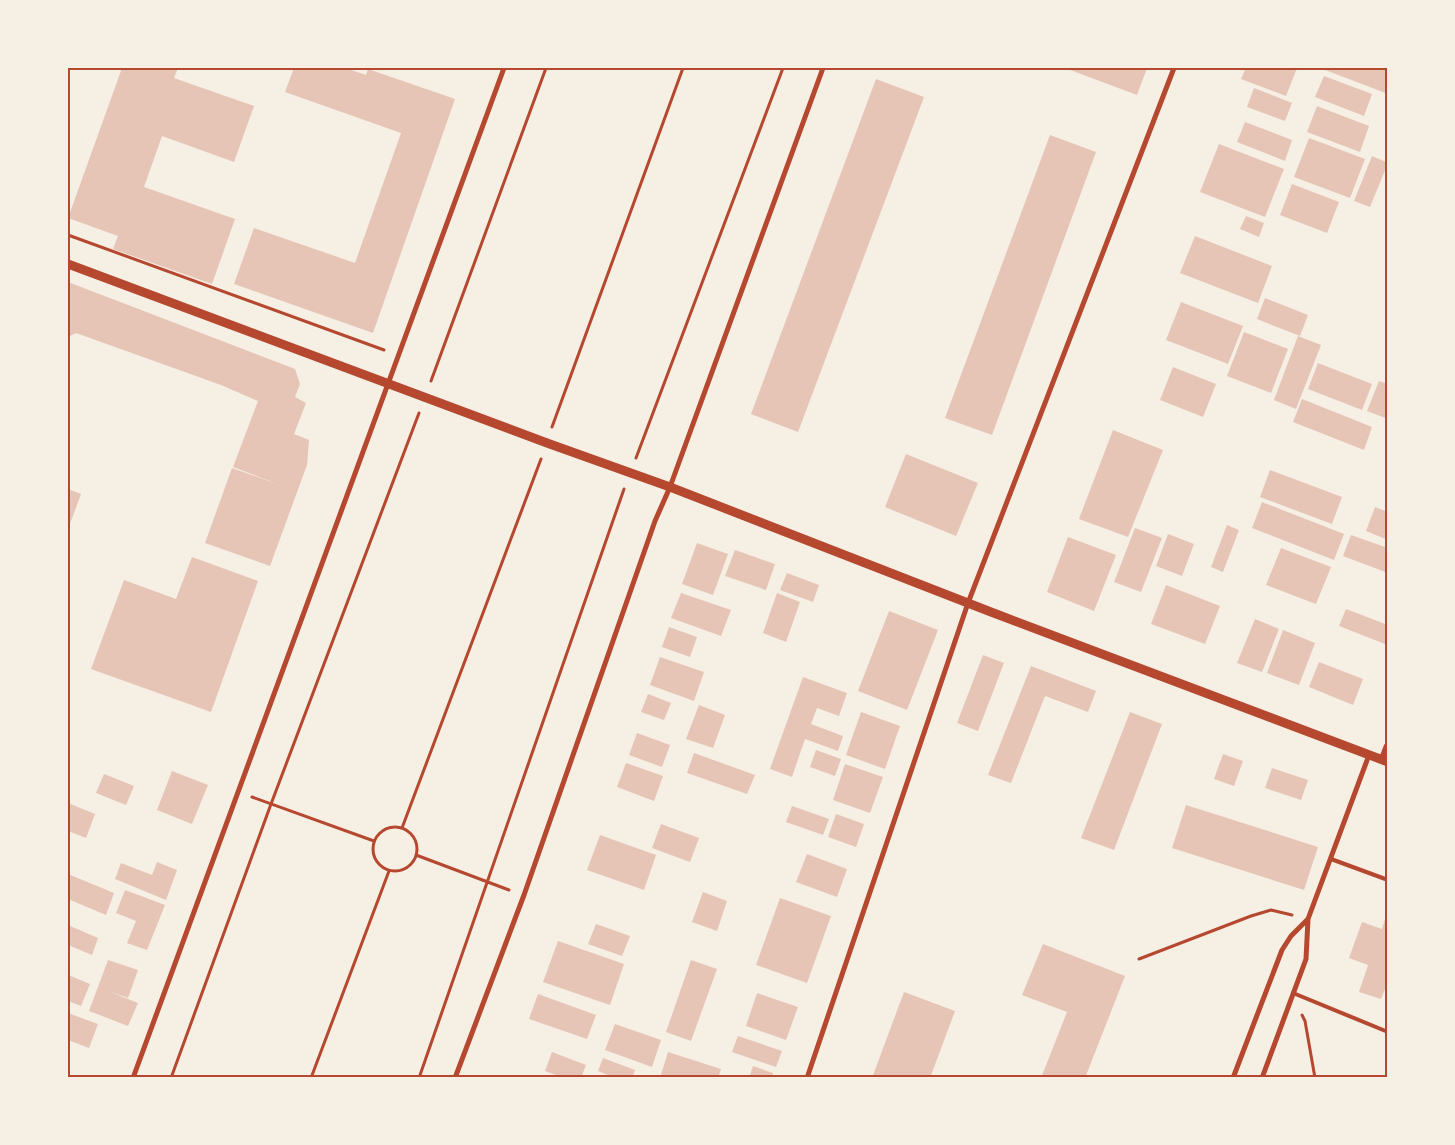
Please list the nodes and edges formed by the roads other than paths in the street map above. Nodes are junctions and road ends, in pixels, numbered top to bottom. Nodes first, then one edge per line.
1 (504, 68) edge
2 (823, 68) edge
3 (1174, 68) edge
4 (68, 264) edge
5 (388, 382) junction
6 (670, 487) junction
7 (968, 603) junction
8 (1388, 747) edge
9 (1369, 754) junction
10 (1385, 761) edge
11 (1331, 859) junction
12 (1388, 880) edge
13 (1308, 919) junction
14 (1293, 993) junction
15 (1388, 1032) edge
16 (134, 1078) edge
17 (456, 1078) edge
18 (807, 1078) edge
19 (1234, 1078) edge
20 (1262, 1078) edge

1 - 5 street
2 - 6 street
3 - 7 street
4 - 5 street
5 - 6 street
5 - 16 street
6 - 7 street
6 - 17 street
7 - 9 street
7 - 18 street
8 - 10 street
9 - 10 street
9 - 11 street
11 - 12 lane
11 - 13 street
13 - 14 street
13 - 19 street
14 - 15 lane
14 - 20 street

